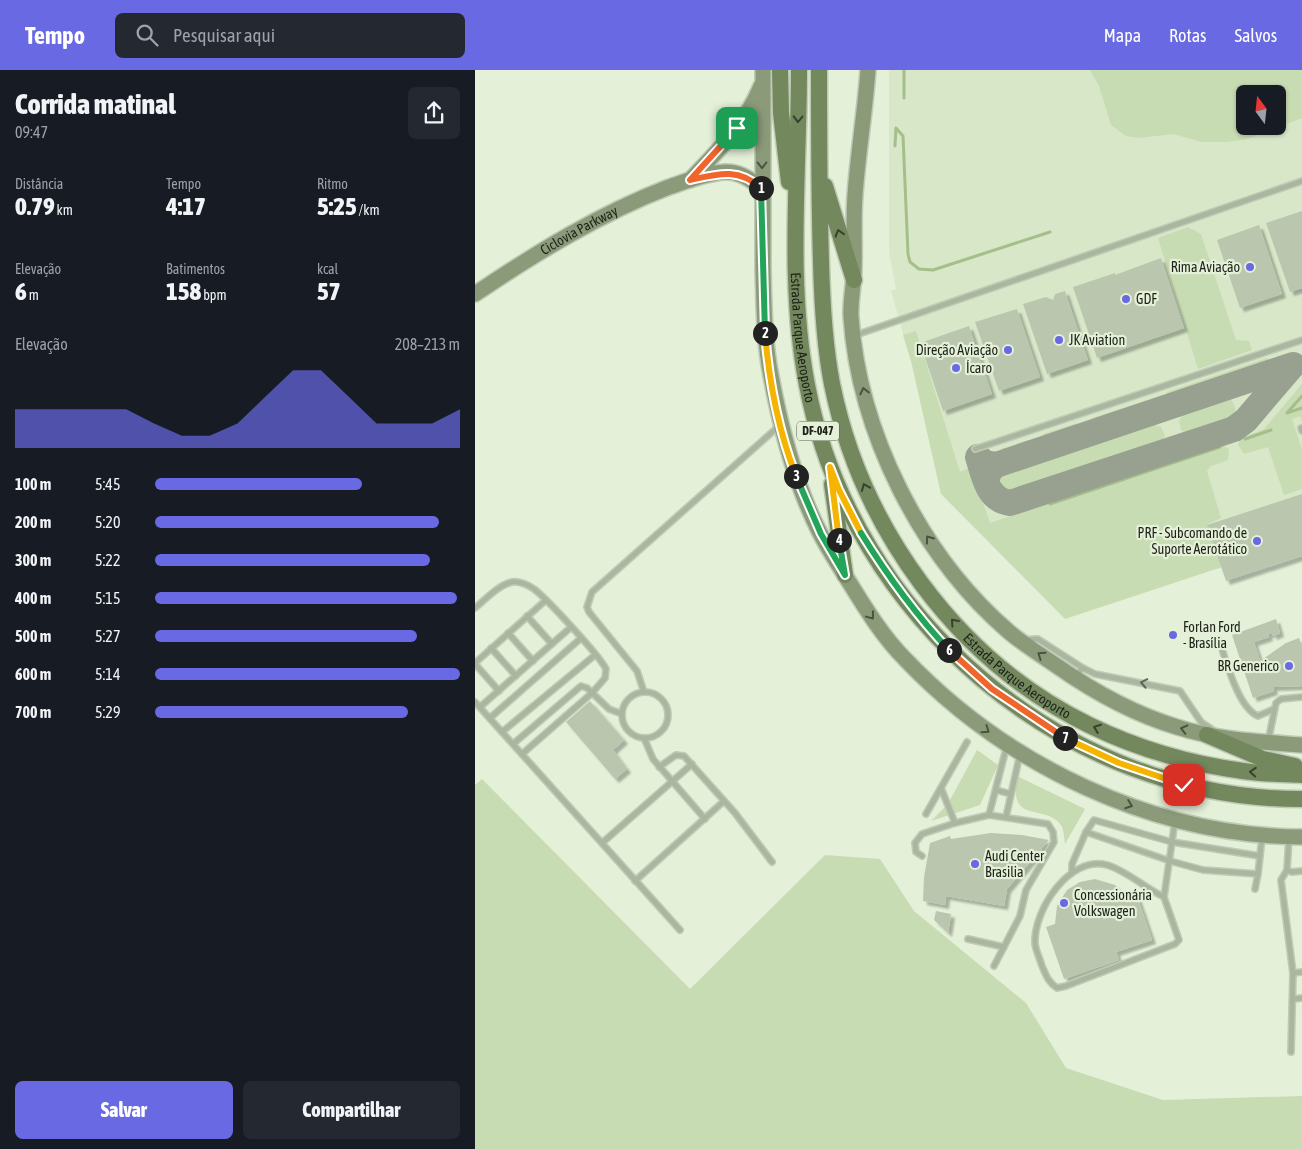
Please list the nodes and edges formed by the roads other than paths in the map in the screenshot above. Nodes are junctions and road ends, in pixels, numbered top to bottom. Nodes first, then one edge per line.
1 (779, 70) edge
2 (799, 70) edge
3 (819, 70) edge
4 (868, 70) edge
5 (763, 75) edge
6 (819, 170) junction
7 (690, 180) junction
8 (1302, 181) edge
9 (762, 189) junction
10 (797, 243) junction
11 (854, 280) junction
12 (475, 294) edge
13 (853, 336) junction
14 (1302, 340) edge
15 (781, 425) junction
16 (975, 449) dead end
17 (830, 467) junction
18 (845, 575) junction
19 (546, 600) junction
20 (475, 608) edge
21 (527, 616) junction
22 (571, 628) junction
23 (508, 633) junction
24 (580, 639) junction
25 (1219, 640) dead end
26 (552, 644) junction
27 (491, 648) junction
28 (595, 655) junction
29 (533, 661) junction
30 (475, 663) edge
31 (1078, 673) junction
32 (516, 676) junction
33 (499, 691) junction
34 (645, 692) junction
35 (592, 693) junction
36 (1302, 697) edge
37 (475, 702) edge
38 (480, 707) junction
39 (1274, 709) junction
40 (622, 714) junction
41 (490, 718) junction
42 (502, 732) junction
43 (1207, 735) junction
44 (1224, 737) junction
45 (644, 738) junction
46 (967, 742) dead end
47 (1268, 742) junction
48 (513, 744) junction
49 (1007, 745) junction
50 (1302, 745) edge
51 (1020, 753) junction
52 (522, 754) junction
53 (692, 764) junction
54 (659, 767) junction
55 (1302, 767) edge
56 (1302, 775) edge
57 (671, 782) junction
58 (941, 788) junction
59 (996, 790) junction
60 (1011, 794) junction
61 (1302, 799) edge
62 (724, 800) junction
63 (926, 814) dead end
64 (989, 815) junction
65 (1006, 816) junction
66 (705, 819) junction
67 (1175, 820) junction
68 (955, 822) junction
69 (1086, 832) junction
70 (1262, 835) junction
71 (1295, 837) edge
72 (1172, 842) junction
73 (602, 843) junction
74 (922, 856) dead end
75 (1260, 856) junction
76 (1170, 861) junction
77 (772, 862) dead end
78 (1287, 870) junction
79 (1302, 871) edge
80 (1072, 872) junction
81 (1257, 874) junction
82 (635, 881) junction
83 (1255, 889) dead end
84 (1164, 898) junction
85 (680, 930) dead end
86 (968, 939) dead end
87 (1005, 947) junction
88 (995, 966) dead end
89 (1302, 972) edge
90 (1293, 973) junction
91 (1302, 998) edge
92 (1293, 999) junction
93 (1291, 1052) dead end

1 - 10 main road
2 -> 10 main road, Estrada Parque Aeroporto / DF-047
3 - 6 main road, Estrada Parque Aeroporto / DF-047
4 - 11 street
5 - 7 street, Ciclovia Parkway
5 -> 9 street
11 -> 6 main road
56 -> 6 main road, Estrada Parque Aeroporto / DF-047
7 - 9 street, Ciclovia Parkway
7 - 12 street, Ciclovia Parkway
8 - 13 lane
9 - 15 street
10 - 17 main road, Estrada Parque Aeroporto / DF-047
11 - 13 street
31 -> 13 street
14 - 16 lane
15 - 18 street
15 - 34 lane
17 - 18 main road
17 - 61 main road, Estrada Parque Aeroporto / DF-047
18 -> 49 street
19 - 20 lane
19 - 21 lane
19 - 22 lane
21 - 23 lane
21 - 26 lane
22 - 24 lane
22 - 26 lane
23 - 27 lane
23 - 29 lane
24 - 28 lane
24 - 41 lane
25 - 39 lane
26 - 29 lane
27 - 30 lane
27 - 32 lane
28 - 35 lane
28 - 42 lane
29 - 32 lane
30 - 33 lane
43 -> 31 street
44 -> 31 lane
32 - 33 lane
33 - 38 lane
34 - 40 lane
34 - 45 lane
35 - 40 lane
35 - 48 lane
35 - 52 lane
36 - 39 lane
37 - 38 lane
38 - 41 lane
39 - 47 lane
40 - 45 lane
41 - 42 lane
42 - 48 lane
43 - 44 street
43 - 55 main road
44 - 47 street
45 - 54 lane
46 - 58 lane
47 - 50 street
48 - 52 lane
49 - 51 street
49 - 59 lane
51 - 60 lane
51 -> 67 street
52 - 73 lane
53 - 54 lane
53 - 57 lane
53 - 62 lane
54 - 57 lane
57 - 66 lane
57 - 73 lane
58 - 63 lane
58 - 68 lane
59 - 60 lane
59 - 64 lane
60 - 65 lane
62 - 66 lane
62 - 77 lane
64 - 65 lane
64 - 68 lane
65 - 87 lane
66 - 82 lane
67 - 70 street
67 - 72 lane
68 - 74 lane
69 - 72 lane
69 - 76 lane
69 - 80 lane
70 - 71 street
70 - 75 lane
71 - 78 lane
72 - 75 lane
72 - 76 lane
73 - 82 lane
75 - 81 lane
76 - 81 lane
76 - 84 lane
78 - 79 lane
78 - 90 lane
80 - 84 lane
80 - 84 lane
81 - 83 lane
82 - 85 lane
86 - 87 lane
87 - 88 lane
89 - 90 lane
90 - 92 lane
91 - 92 lane
92 - 93 lane

